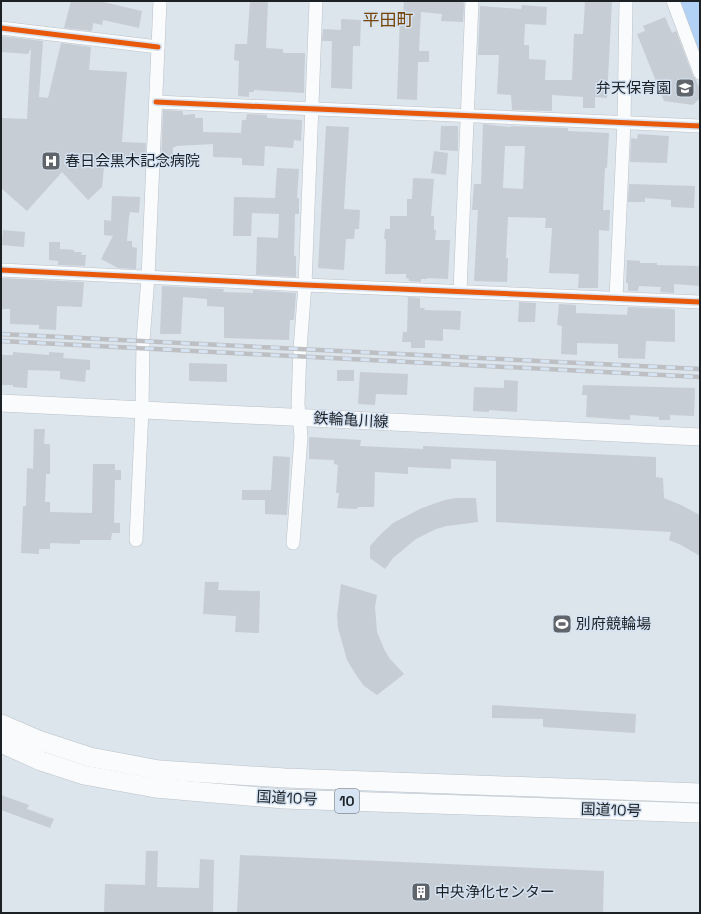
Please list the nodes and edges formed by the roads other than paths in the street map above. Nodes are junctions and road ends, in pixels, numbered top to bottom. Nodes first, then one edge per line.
1 (160, 1) edge
2 (316, 1) edge
3 (472, 1) edge
4 (626, 1) edge
5 (673, 1) edge
6 (1, 28) edge
7 (158, 47) junction
8 (700, 73) edge
9 (156, 102) junction
10 (312, 109) junction
11 (467, 115) junction
12 (624, 122) junction
13 (700, 126) edge
14 (1, 270) edge
15 (148, 277) junction
16 (305, 285) junction
17 (460, 291) junction
18 (616, 298) junction
19 (700, 302) edge
20 (1, 402) edge
21 (1, 413) edge
22 (142, 415) junction
23 (299, 422) junction
24 (700, 437) edge
25 (700, 447) edge
26 (136, 540) dead end
27 (293, 543) dead end
28 (1, 724) edge
29 (1, 743) edge
30 (700, 793) edge
31 (700, 813) edge

1 - 7 street
2 - 10 street
3 - 11 street
4 - 12 street
5 - 8 street
6 - 7 street
7 - 9 street
9 - 10 street
9 - 15 street
10 - 11 street
10 - 16 street
11 - 12 street
11 - 17 street
12 - 13 street
12 - 18 street
14 - 15 street
15 - 16 street
15 - 22 street
16 - 17 street
16 - 23 street
17 - 18 street
18 - 19 street
20 - 22 main road, 鉄輪亀川線
21 - 22 main road, 鉄輪亀川線
22 - 23 main road, 鉄輪亀川線
22 - 26 street
23 - 24 main road, 鉄輪亀川線
23 - 25 main road, 鉄輪亀川線
23 - 27 street
28 - 30 highway, 国道10号 / 10
29 - 31 highway, 国道10号 / 10

